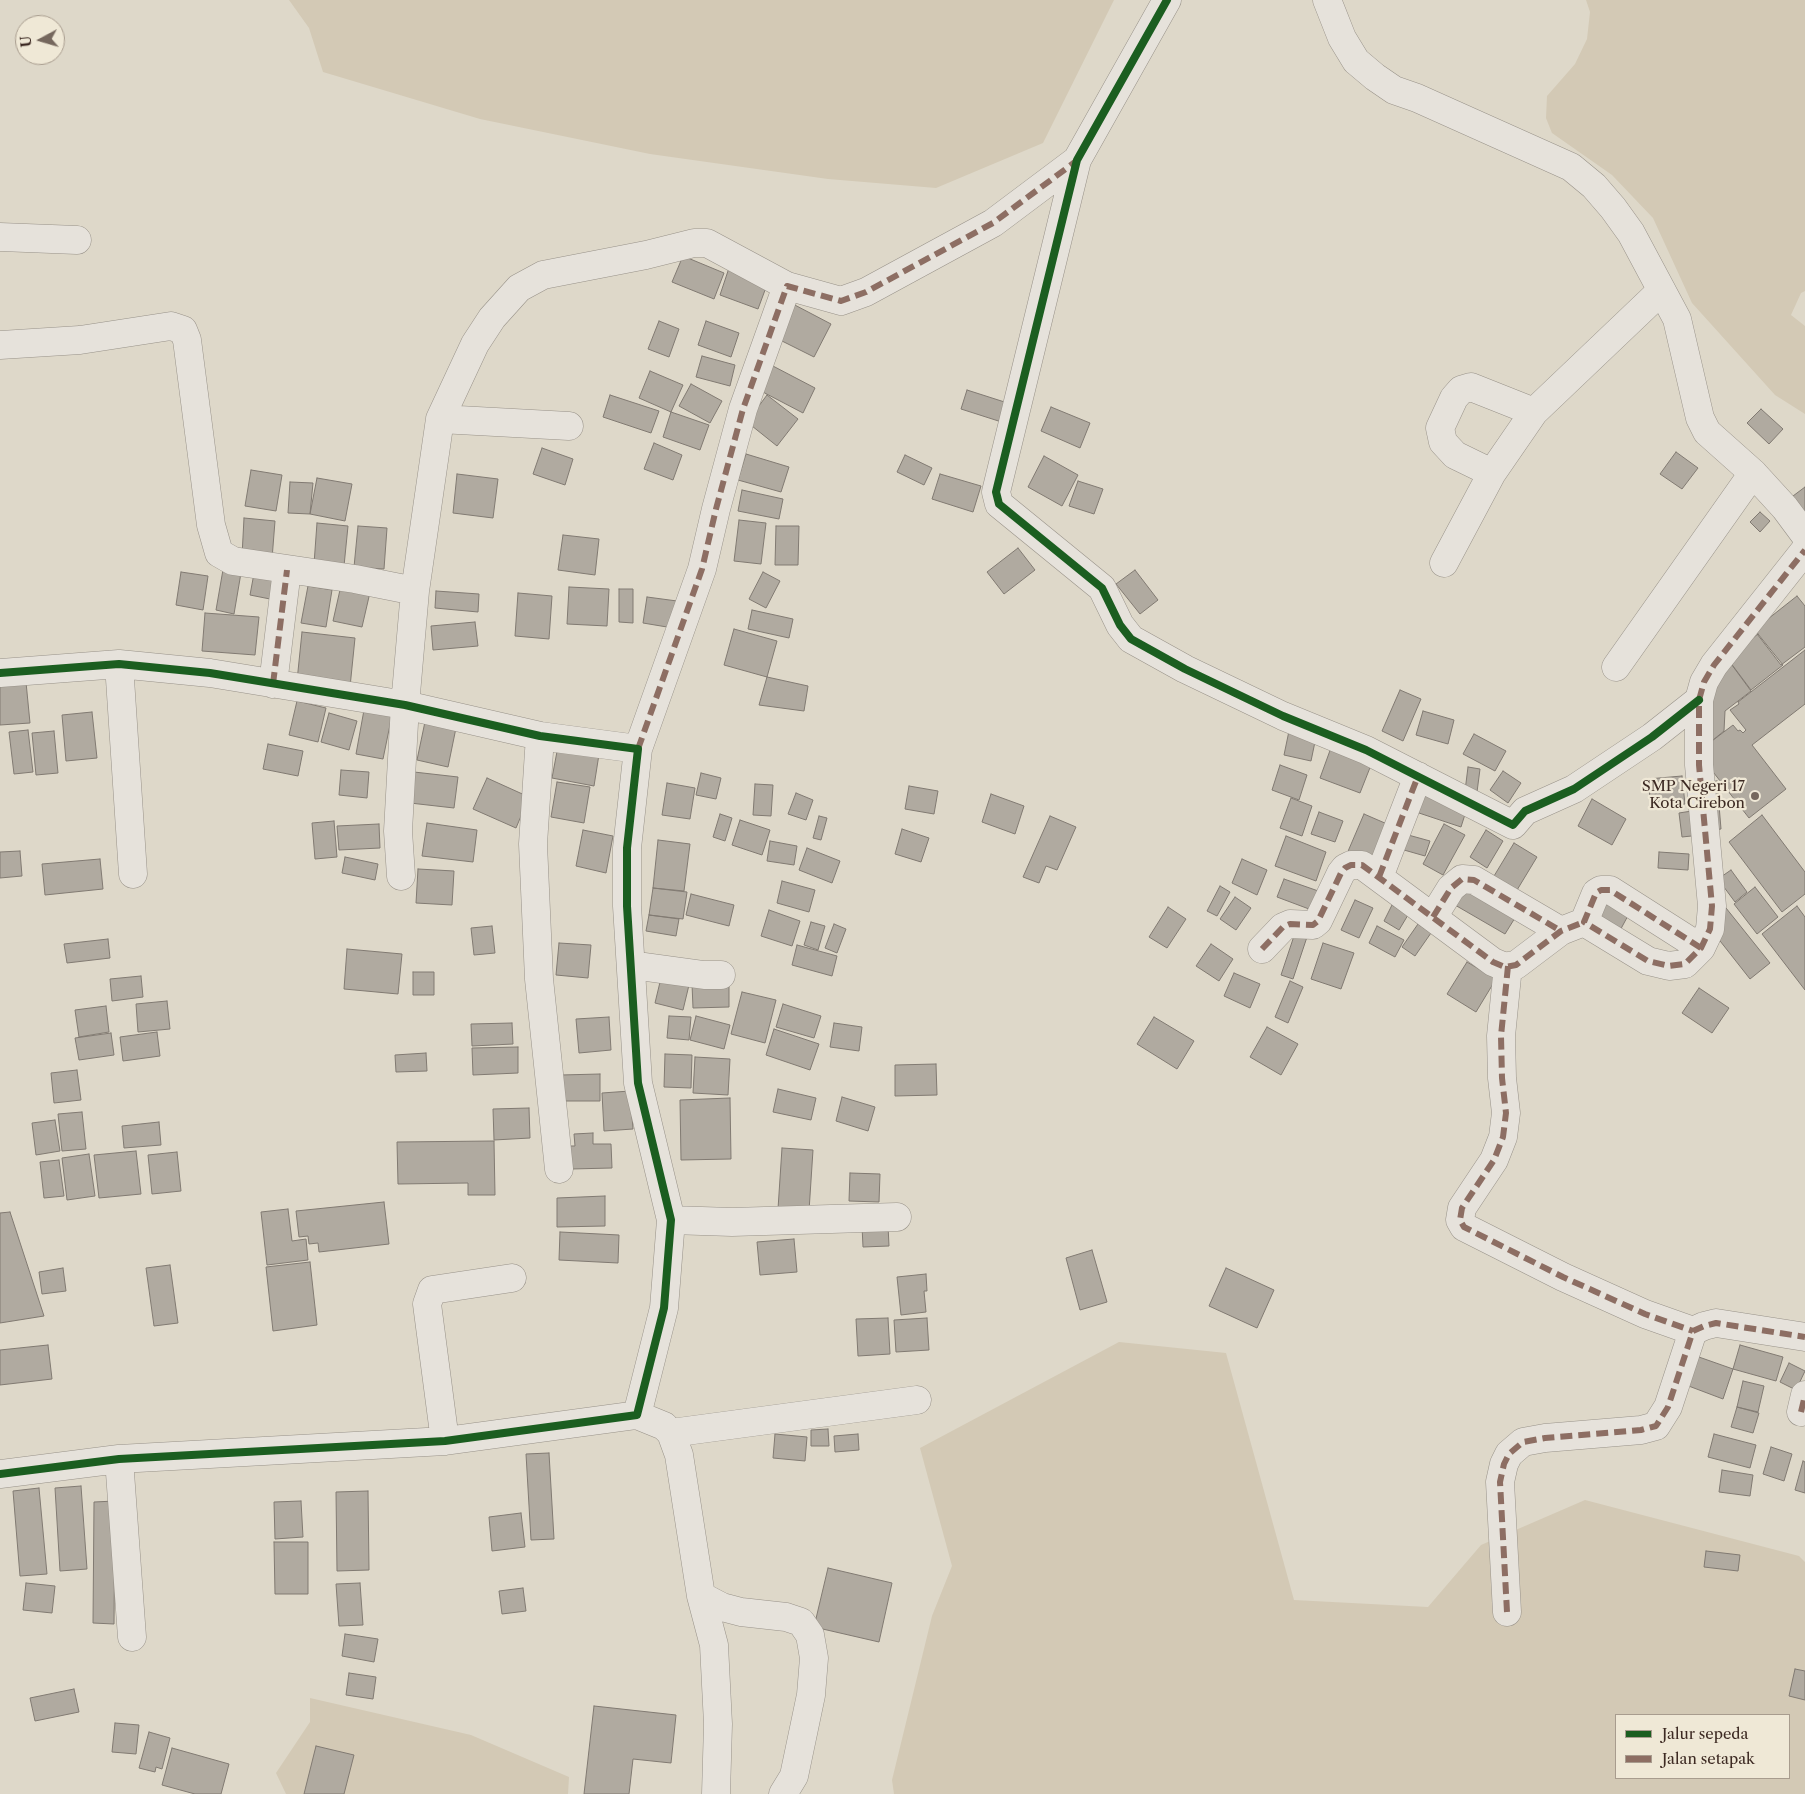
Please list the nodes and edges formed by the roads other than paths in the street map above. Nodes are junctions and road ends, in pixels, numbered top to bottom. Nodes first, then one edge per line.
1 (1168, 0) edge
2 (1328, 0) edge
3 (1078, 160) junction
4 (0, 237) edge
5 (77, 240) dead end
6 (787, 286) junction
7 (1660, 291) junction
8 (0, 345) edge
9 (1534, 412) junction
10 (440, 419) junction
11 (569, 426) dead end
12 (1492, 473) junction
13 (1753, 473) junction
14 (1805, 534) edge
15 (1805, 550) edge
16 (1444, 564) dead end
17 (287, 570) junction
18 (415, 591) junction
19 (119, 664) junction
20 (1616, 667) dead end
21 (0, 673) edge
22 (273, 684) junction
23 (1698, 700) junction
24 (405, 705) junction
25 (540, 736) junction
26 (638, 749) junction
27 (1418, 776) junction
28 (133, 874) dead end
29 (401, 876) dead end
30 (1379, 878) junction
31 (1433, 918) junction
32 (1572, 927) junction
33 (1701, 948) junction
34 (1262, 949) dead end
35 (631, 965) junction
36 (1508, 966) junction
37 (721, 975) dead end
38 (559, 1169) dead end
39 (897, 1217) dead end
40 (671, 1220) junction
41 (512, 1278) dead end
42 (1693, 1331) junction
43 (1805, 1337) edge
44 (917, 1400) dead end
45 (636, 1415) junction
46 (671, 1433) junction
47 (445, 1440) junction
48 (119, 1459) junction
49 (0, 1474) edge
50 (701, 1596) junction
51 (1507, 1612) dead end
52 (132, 1636) dead end
53 (716, 1794) edge
54 (783, 1794) edge

1 - 3 street
2 - 7 street
3 - 6 street
3 - 27 street
4 - 5 street
6 - 10 street
6 - 26 street
7 - 9 street
7 - 13 street
8 - 17 street
9 - 12 street
9 - 12 street
10 - 11 street
10 - 18 street
12 - 16 street
13 - 14 street
13 - 20 street
15 - 23 street
17 - 18 street
17 - 22 street
18 - 24 street
19 - 21 street
19 - 22 street
19 - 28 street
22 - 24 street
23 - 27 street
23 - 33 street
24 - 25 street
24 - 29 street
25 - 26 street
25 - 38 street
26 - 35 street
27 - 30 street
30 - 31 street
30 - 34 street
31 - 32 street
31 - 36 street
32 - 33 street
32 - 33 street
32 - 36 street
35 - 37 street
35 - 40 street
36 - 42 street
39 - 40 street
40 - 45 street
41 - 47 street
42 - 43 street
42 - 51 street
44 - 46 street
45 - 46 street
45 - 47 street
46 - 50 street
47 - 48 street
48 - 49 street
48 - 52 street
50 - 53 street
50 - 54 street

